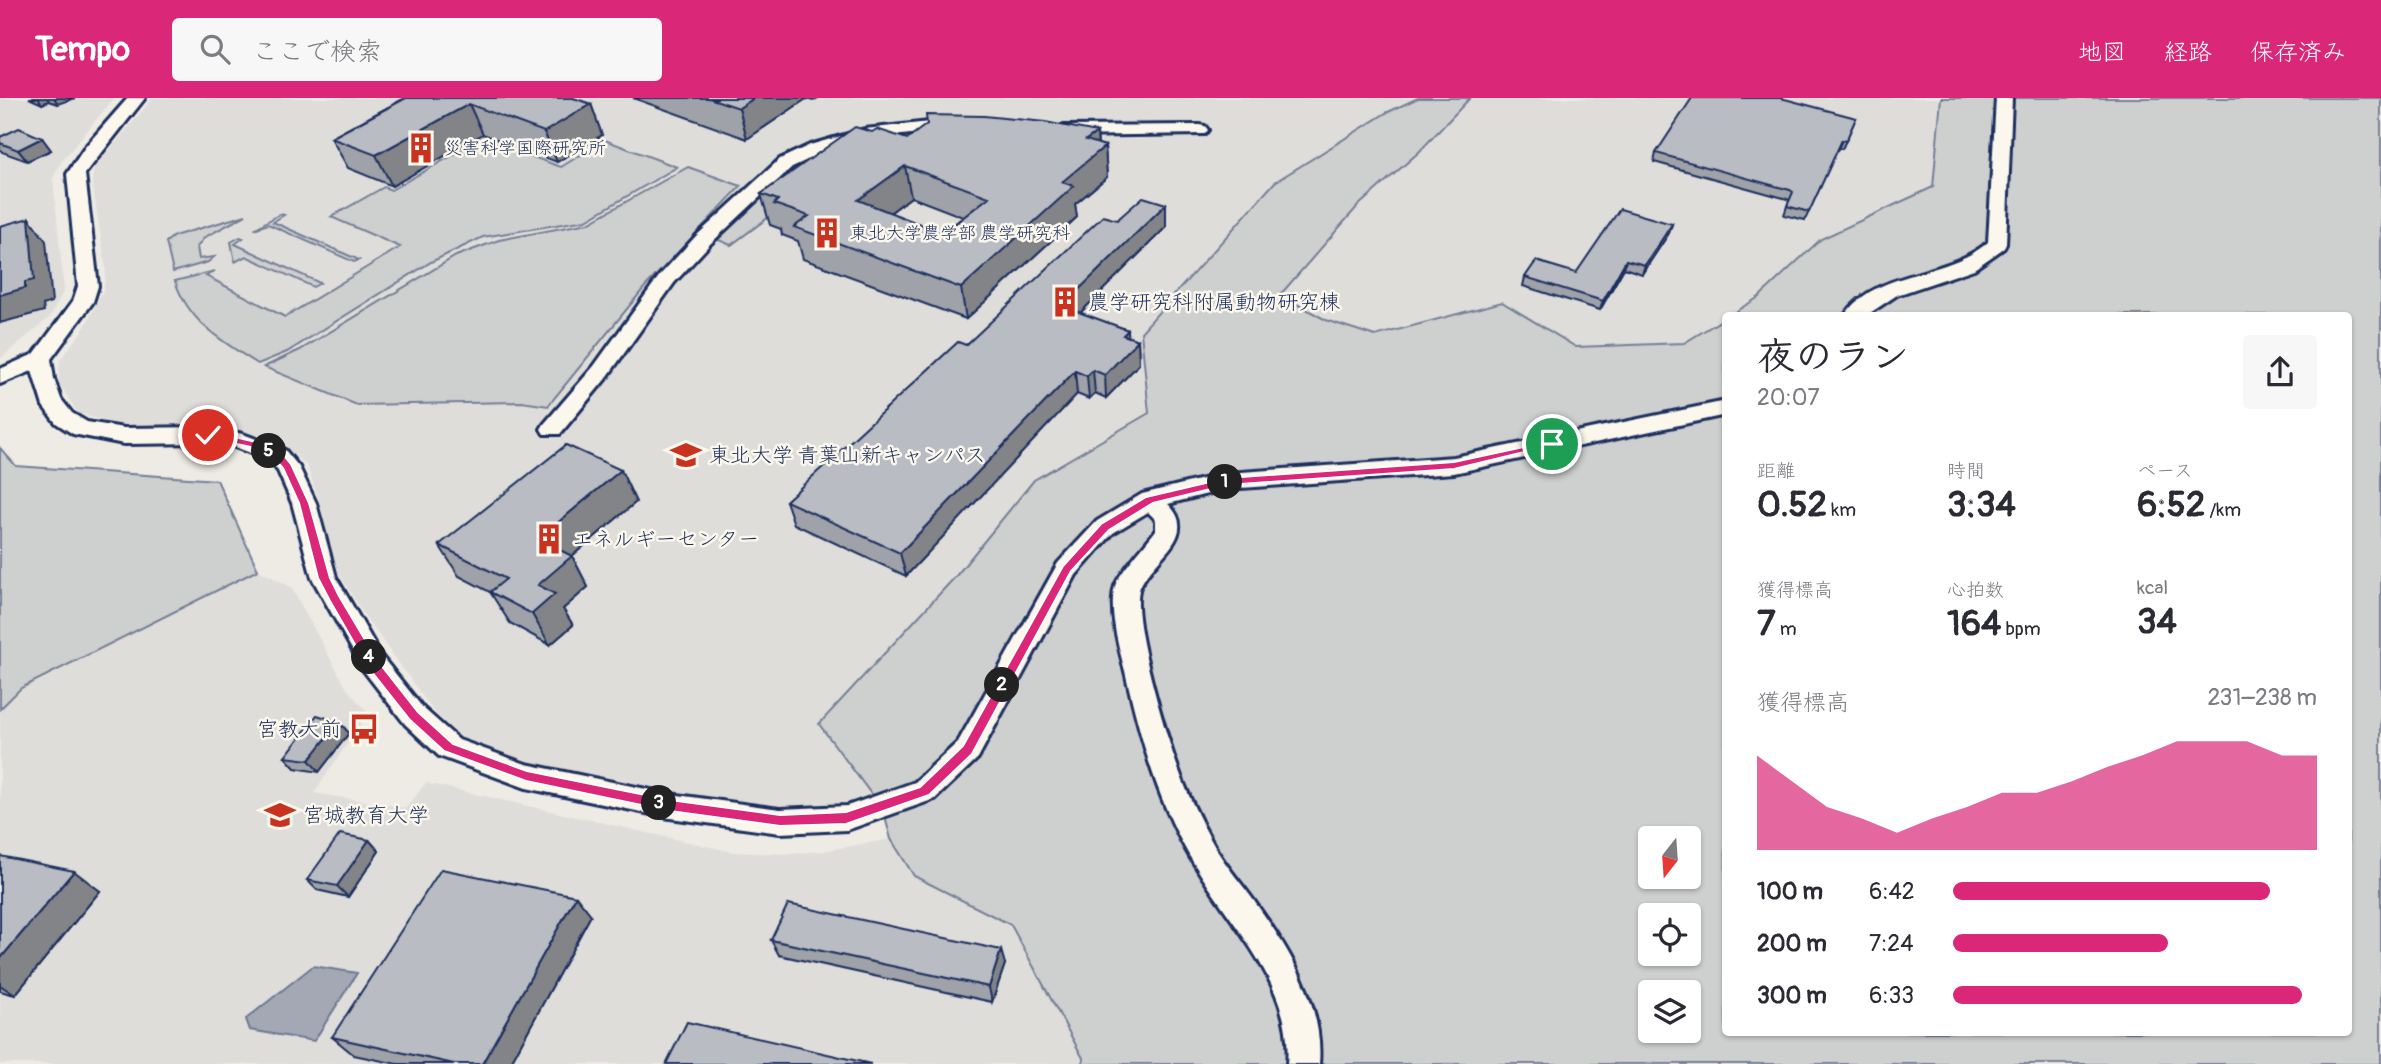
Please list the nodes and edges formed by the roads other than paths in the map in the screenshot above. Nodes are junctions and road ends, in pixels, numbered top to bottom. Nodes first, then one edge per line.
1 (137, 98) edge
2 (2004, 98) edge
3 (974, 124) edge
4 (1048, 130) edge
5 (1199, 130) dead end
6 (1859, 312) edge
7 (41, 359) junction
8 (0, 377) edge
9 (1722, 409) edge
10 (552, 429) dead end
11 (1150, 500) junction
12 (1303, 1064) edge

1 - 7 street
2 - 6 street
3 - 10 street
4 - 5 street
7 - 8 street
7 - 11 street
9 - 11 street
11 - 12 street

